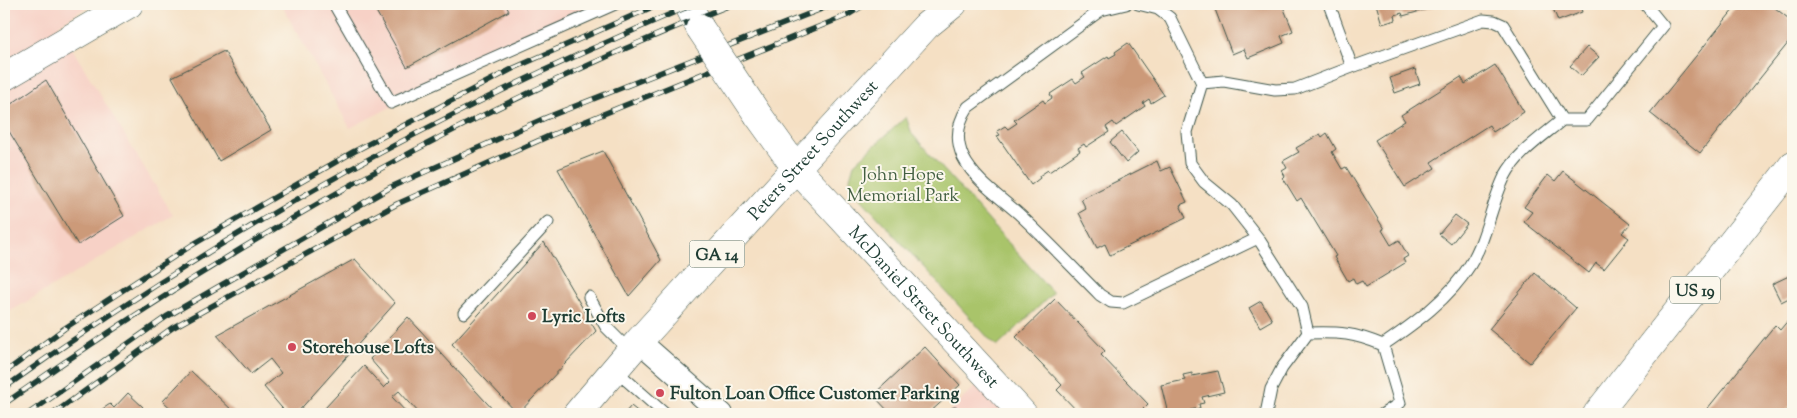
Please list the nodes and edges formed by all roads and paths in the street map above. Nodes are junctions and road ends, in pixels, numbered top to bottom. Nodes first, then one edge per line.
1 (129, 4) edge
2 (334, 4) edge
3 (615, 4) edge
4 (688, 4) edge
5 (954, 4) edge
6 (1126, 4) edge
7 (1138, 4) edge
8 (1329, 4) edge
9 (1645, 4) edge
10 (1352, 67) junction
11 (4, 76) edge
12 (1202, 83) junction
13 (1562, 120) junction
14 (1793, 165) edge
15 (796, 168) junction
16 (548, 222) dead end
17 (1258, 238) junction
18 (589, 297) dead end
19 (464, 314) dead end
20 (1308, 333) junction
21 (1383, 344) junction
22 (628, 354) junction
23 (716, 412) edge
24 (577, 414) edge
25 (665, 414) edge
26 (1023, 414) edge
27 (1266, 414) edge
28 (1383, 414) edge
29 (1597, 414) edge

1 - 11 main road
2 - 3 lane
4 - 15 main road, McDaniel Street Southwest, bridge
5 - 15 main road, Peters Street Southwest / GA 14
6 - 17 lane
7 - 12 lane
8 - 10 lane
9 - 13 lane
10 - 12 lane
10 - 13 lane
12 - 17 lane
13 - 21 lane
14 - 29 main road, US 19
15 - 22 main road, Peters Street Southwest / GA 14
15 - 26 main road, McDaniel Street Southwest
16 - 19 lane
17 - 20 lane
18 - 22 lane
20 - 21 lane
20 - 27 lane
21 - 28 lane
22 - 23 street
22 - 24 main road, Peters Street Southwest / GA 14
22 - 25 lane

